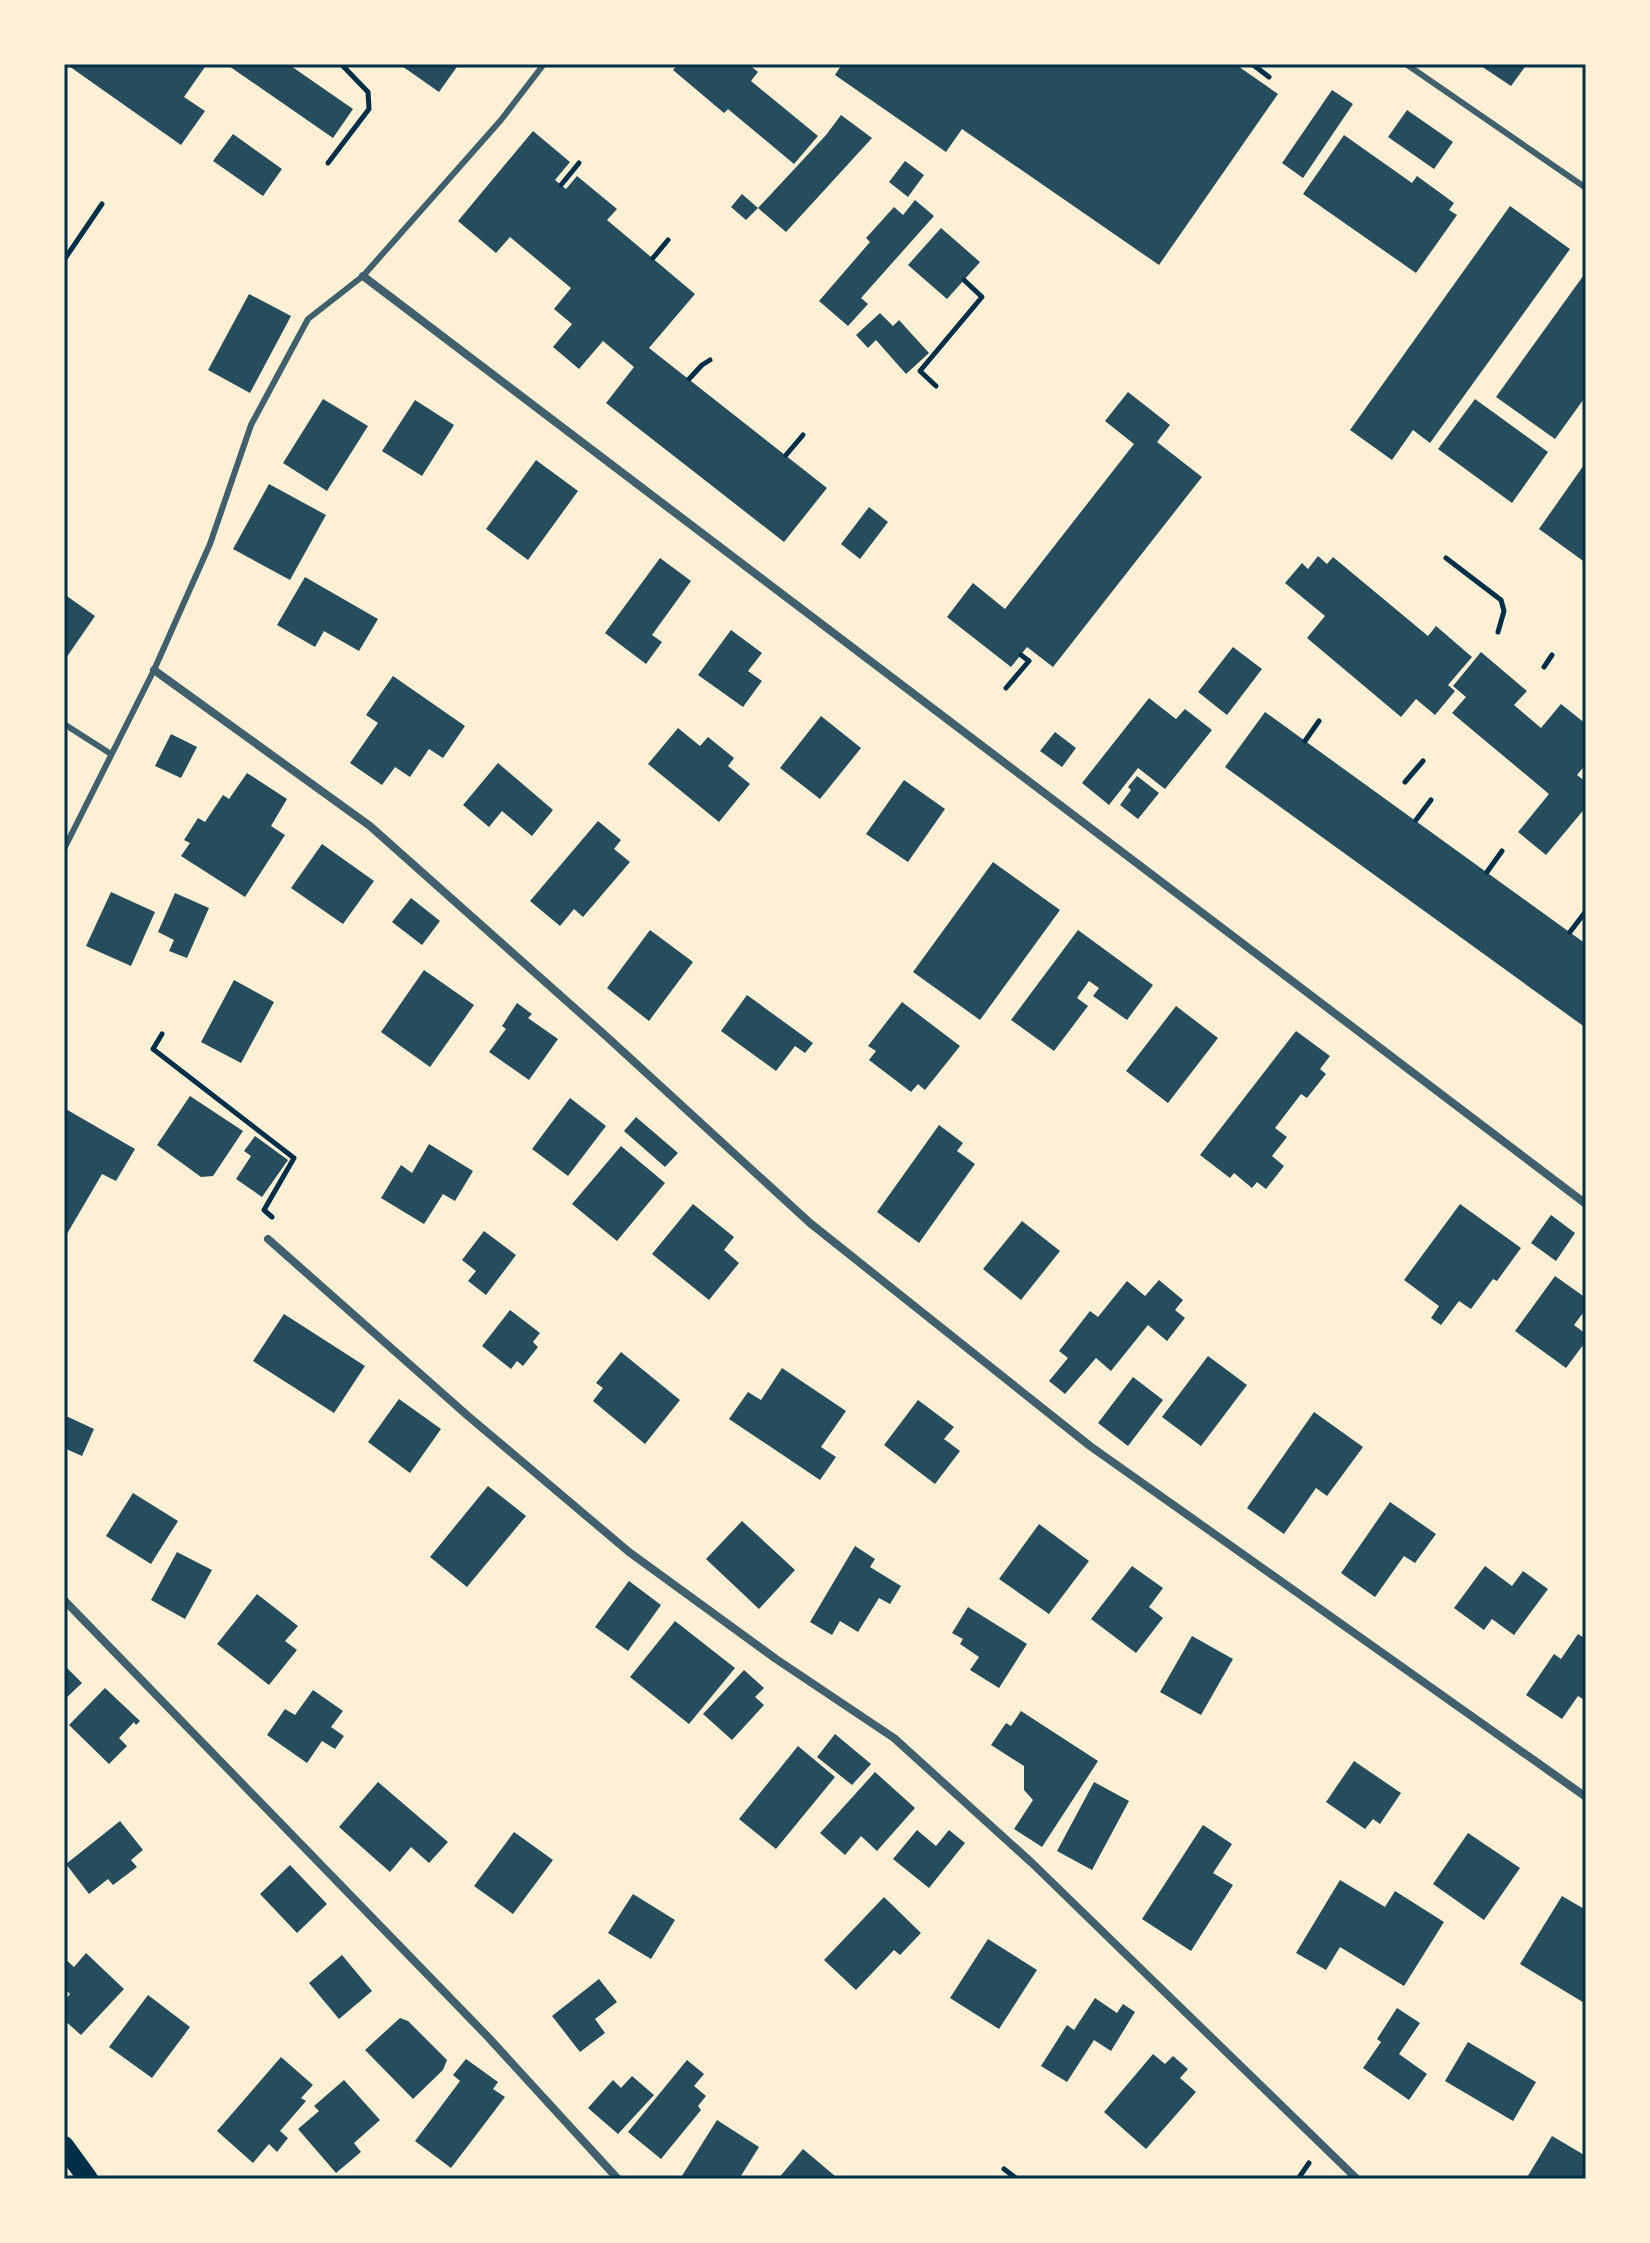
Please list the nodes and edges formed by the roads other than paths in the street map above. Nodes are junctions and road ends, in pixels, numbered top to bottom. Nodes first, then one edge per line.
1 (544, 64) edge
2 (1406, 64) edge
3 (1586, 188) edge
4 (363, 276) junction
5 (154, 670) junction
6 (64, 724) edge
7 (111, 754) junction
8 (64, 849) edge
9 (1586, 1204) edge
10 (268, 1239) road end
11 (64, 1600) edge
12 (1586, 1797) edge
13 (64, 2146) edge
14 (88, 2179) edge
15 (618, 2179) edge
16 (1357, 2179) edge

1 - 4 lane
2 - 3 lane
4 - 5 lane
4 - 9 street
5 - 7 lane
5 - 12 street
6 - 7 lane
7 - 8 lane
10 - 16 street
11 - 15 street
13 - 14 main road

